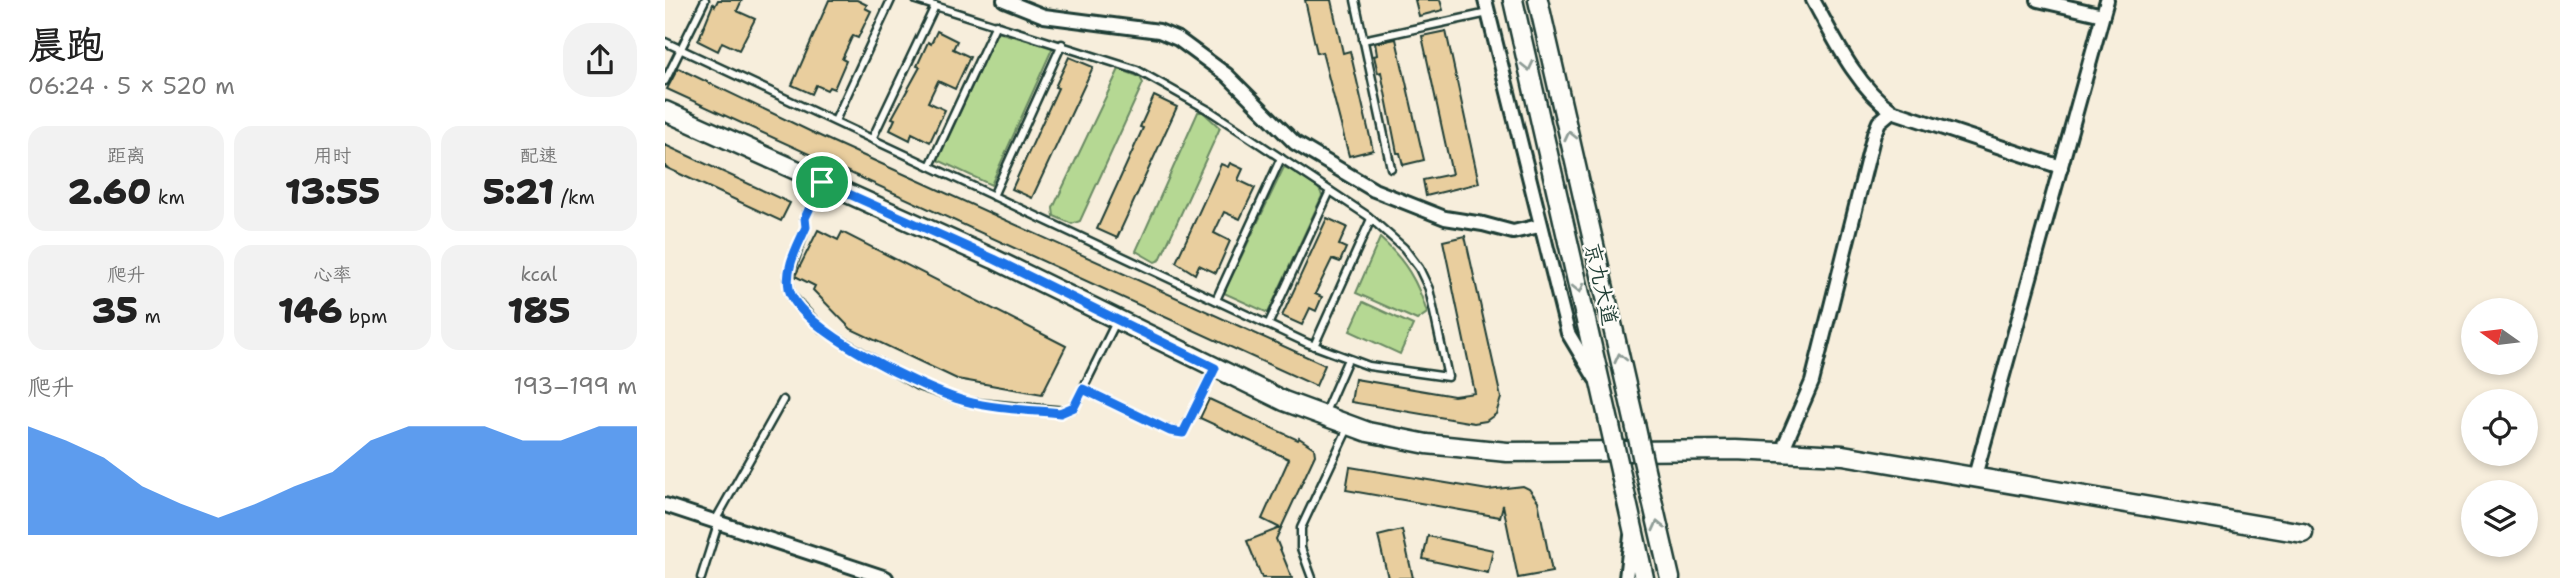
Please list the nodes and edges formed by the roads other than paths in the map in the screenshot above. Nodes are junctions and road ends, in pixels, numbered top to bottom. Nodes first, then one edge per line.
1 (705, 0) edge
2 (891, 0) edge
3 (916, 0) edge
4 (1004, 0) edge
5 (1355, 0) edge
6 (1513, 0) edge
7 (1538, 0) edge
8 (1813, 0) edge
9 (2038, 0) edge
10 (2107, 0) edge
11 (935, 6) junction
12 (1487, 6) edge
13 (2103, 15) junction
14 (996, 24) junction
15 (1363, 40) junction
16 (665, 42) edge
17 (1062, 44) junction
18 (681, 49) junction
19 (665, 81) edge
20 (665, 111) edge
21 (1892, 111) junction
22 (835, 121) junction
23 (873, 139) junction
24 (1281, 158) junction
25 (930, 166) junction
26 (2060, 167) junction
27 (1391, 168) dead end
28 (822, 182) junction
29 (1330, 191) junction
30 (993, 196) junction
31 (1371, 219) junction
32 (1539, 226) junction
33 (1216, 300) junction
34 (1117, 319) junction
35 (1268, 325) junction
36 (1314, 346) junction
37 (1347, 359) junction
38 (1215, 368) junction
39 (1083, 389) junction
40 (1602, 390) junction
41 (783, 400) dead end
42 (1323, 417) junction
43 (1349, 426) junction
44 (1781, 451) junction
45 (1975, 476) junction
46 (665, 505) edge
47 (716, 523) junction
48 (1633, 525) junction
49 (2303, 533) dead end
50 (701, 578) edge
51 (886, 578) edge
52 (1312, 578) edge
53 (1626, 578) edge
54 (1644, 578) edge
55 (1669, 578) edge

1 - 18 lane
2 - 22 lane
3 - 11 lane
4 - 32 street
5 - 15 lane
6 -> 40 street, 京九大道
55 -> 7 street, 京九大道, bridge
8 - 21 street
9 - 13 street
10 - 13 street
11 - 14 lane
11 - 23 lane
12 - 15 lane
12 - 32 street
13 - 26 street
14 - 17 lane
14 - 25 lane
15 - 27 lane
16 - 18 lane
17 - 24 lane
17 - 30 lane
18 - 19 lane
18 - 22 lane
20 - 28 street
21 - 26 street
21 - 44 street
22 - 23 lane
23 - 25 lane
24 - 29 lane
24 - 33 lane
25 - 30 lane
26 - 45 street
28 - 34 street
28 - 39 lane
29 - 31 lane
29 - 35 lane
30 - 33 lane
31 - 36 lane
31 - 37 lane
32 - 40 street
33 - 35 lane
34 - 38 street
34 - 39 lane
35 - 36 lane
36 - 37 lane
37 - 42 lane
38 - 39 lane
38 - 42 street
40 - 48 street, 京九大道, bridge
41 - 47 lane
42 - 43 street
43 - 44 street
43 - 52 lane
44 - 45 street
45 - 49 street
46 - 47 street
47 - 50 lane
47 - 51 street
48 - 53 street
48 - 54 street, 京九大道

